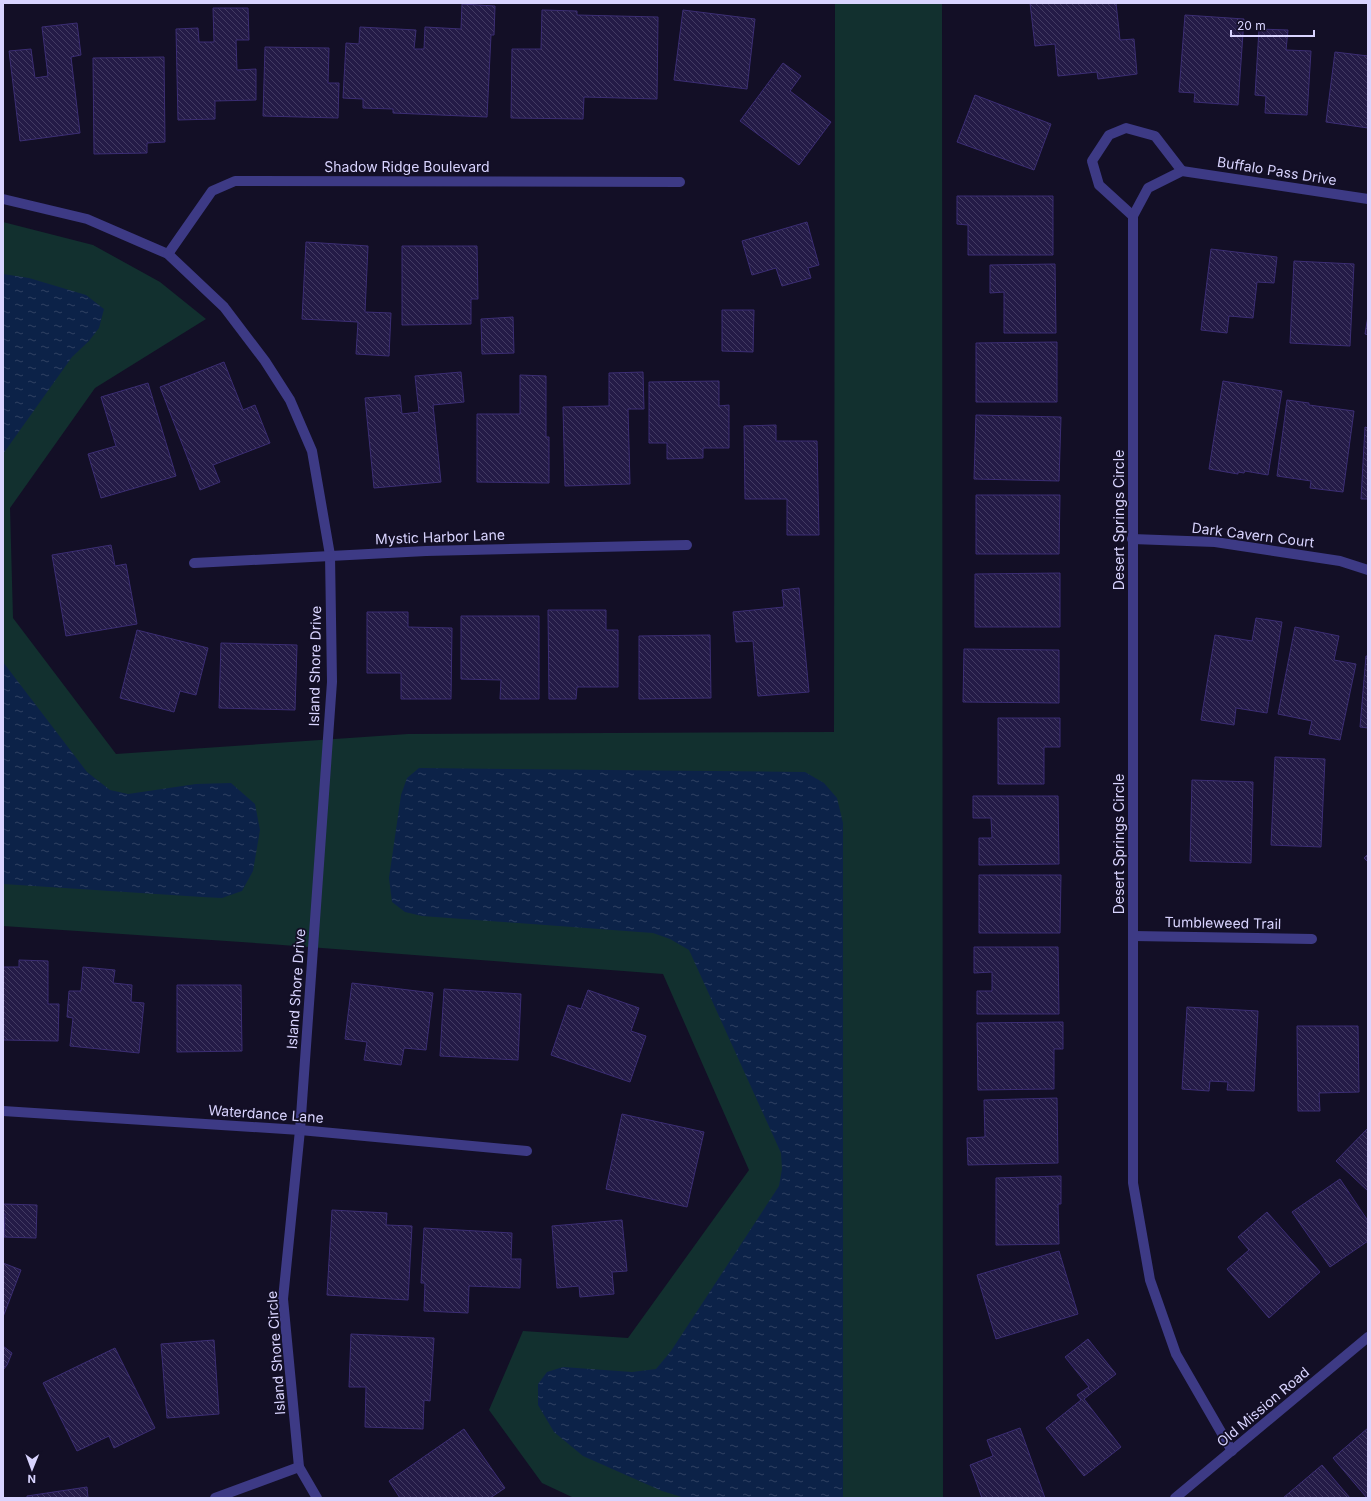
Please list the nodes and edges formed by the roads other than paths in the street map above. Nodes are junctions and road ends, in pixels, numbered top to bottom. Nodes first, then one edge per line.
1 (1182, 171) junction
2 (680, 182) dead end
3 (3, 199) edge
4 (1368, 199) edge
5 (1133, 216) junction
6 (168, 254) junction
7 (1132, 539) junction
8 (687, 545) dead end
9 (330, 555) junction
10 (194, 563) dead end
11 (1368, 570) edge
12 (1133, 936) junction
13 (1312, 939) dead end
14 (3, 1111) edge
15 (300, 1130) junction
16 (527, 1151) dead end
17 (1368, 1337) edge
18 (1232, 1451) junction
19 (299, 1467) junction
20 (215, 1498) edge
21 (317, 1498) edge
22 (1175, 1498) edge

1 - 4 street, Buffalo Pass Drive
1 - 5 street, Desert Springs Circle
1 - 5 street
2 - 6 street, Shadow Ridge Boulevard
3 - 6 street
5 - 7 street, Desert Springs Circle
6 - 9 street, Island Shore Drive
7 - 11 street, Dark Cavern Court
7 - 12 street, Desert Springs Circle
8 - 9 street, Mystic Harbor Lane
9 - 10 street, Mystic Harbor Lane
9 - 15 street, Island Shore Drive
12 - 13 street, Tumbleweed Trail
12 - 18 street, Desert Springs Circle
14 - 15 street, Waterdance Lane
15 - 16 street, Waterdance Lane
15 - 19 street, Island Shore Circle
17 - 18 street, Old Mission Road
18 - 22 street, Old Mission Road
19 - 20 street
19 - 21 street, Island Shore Circle

